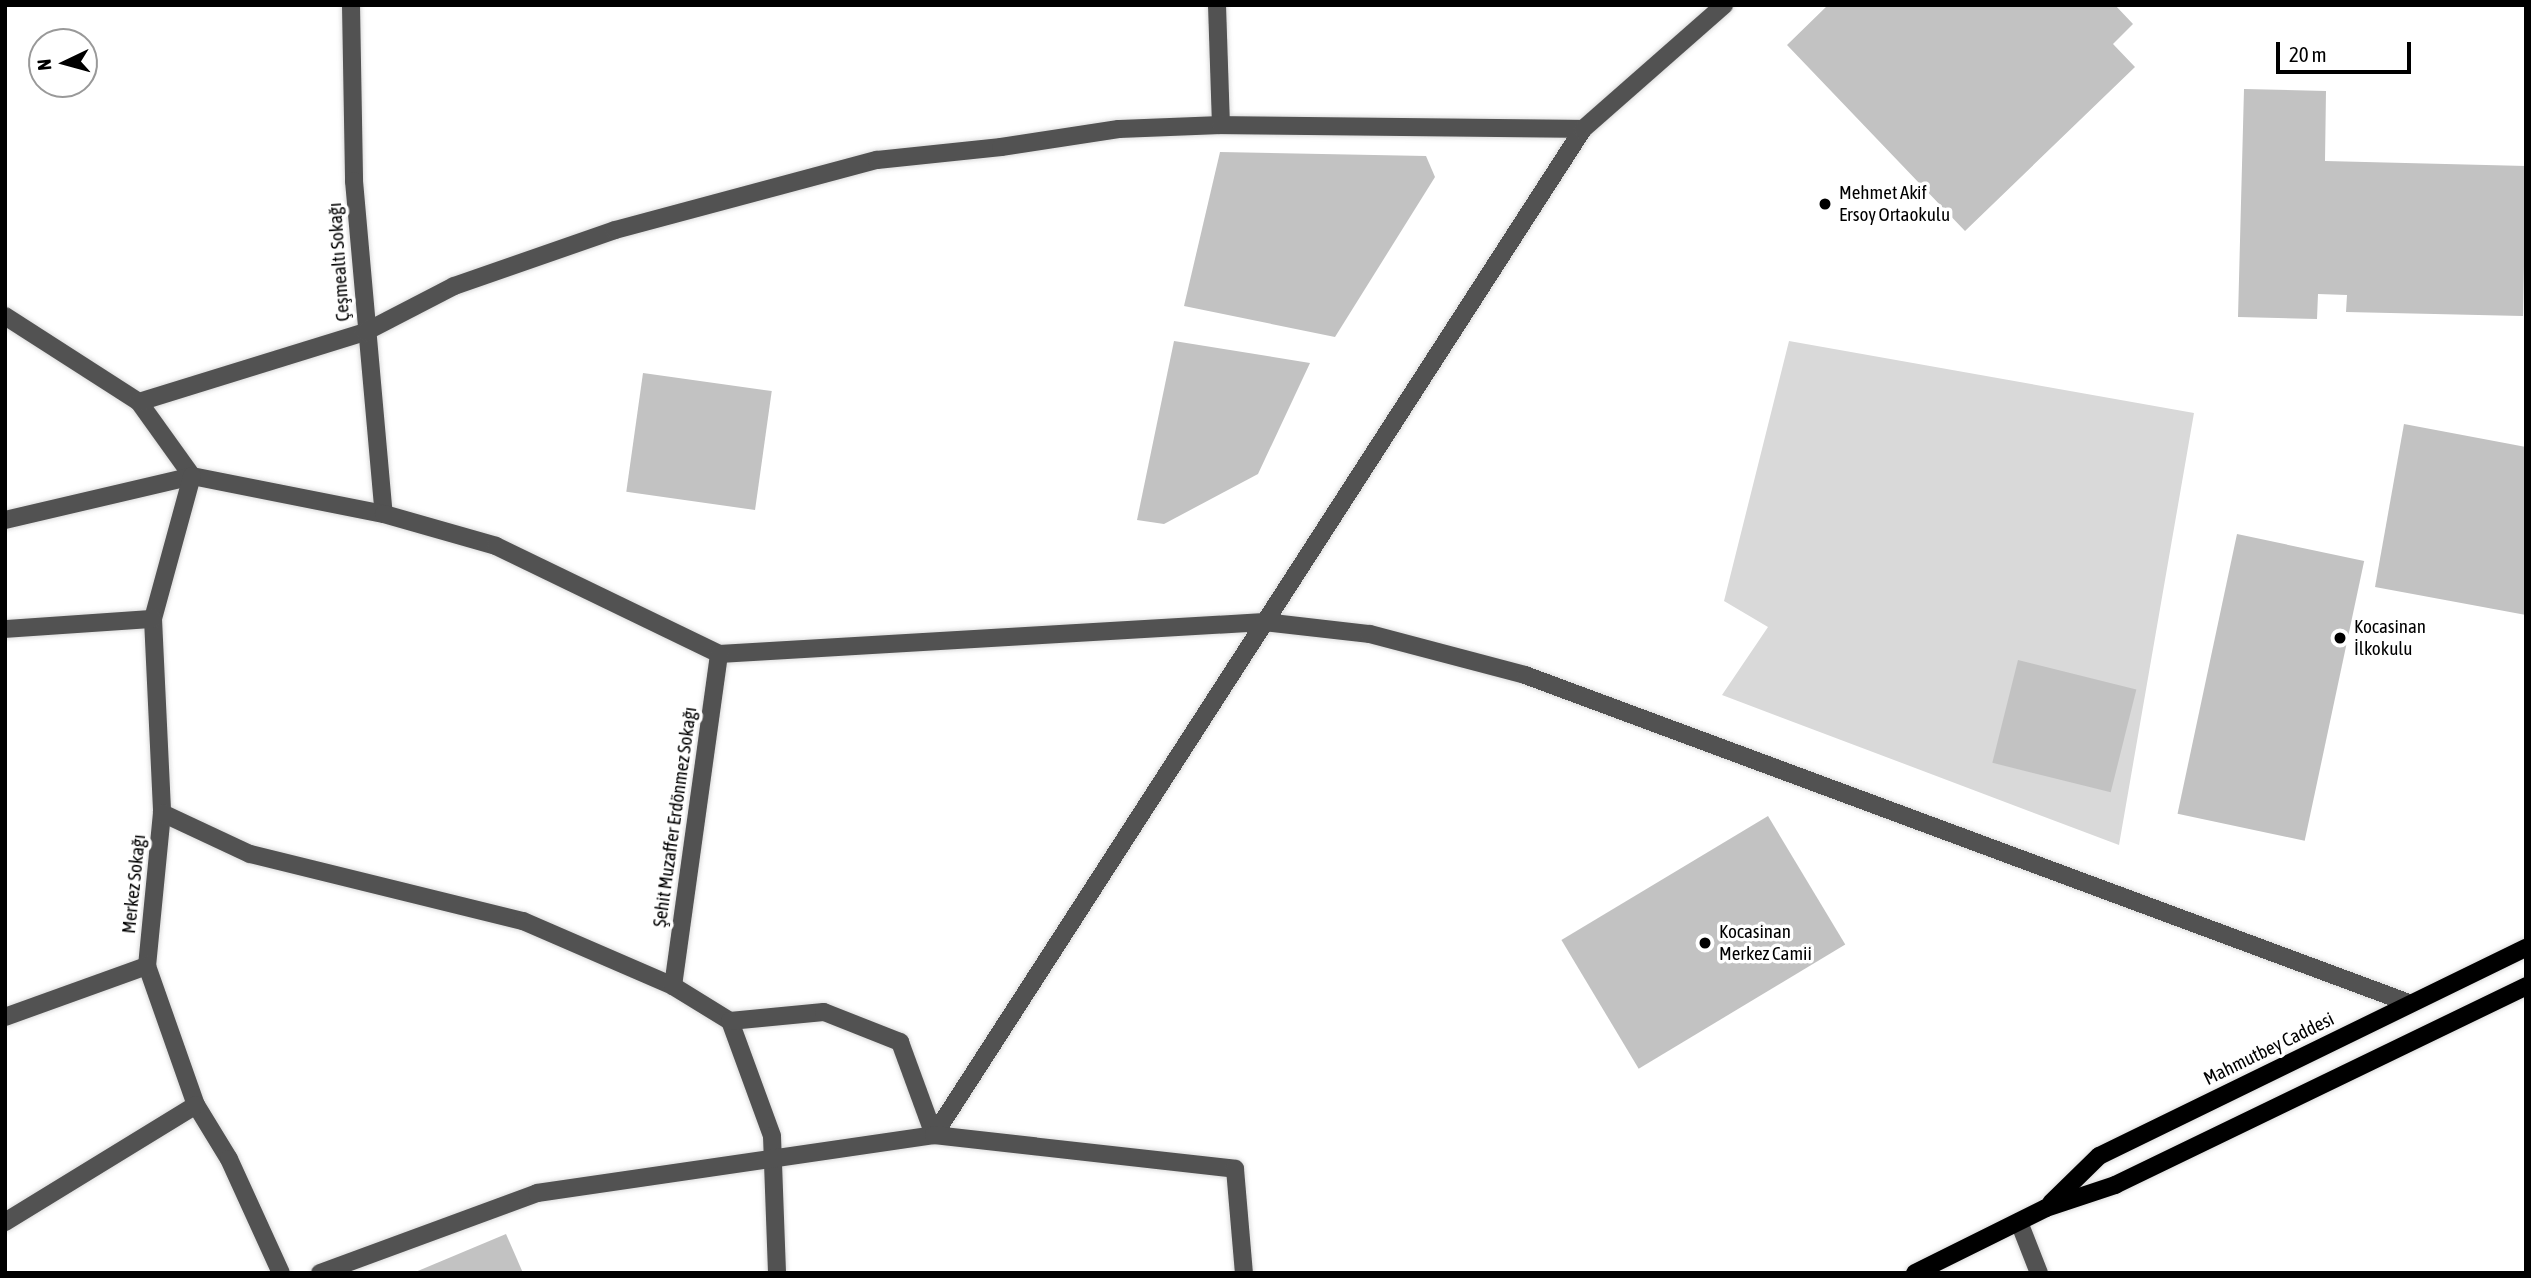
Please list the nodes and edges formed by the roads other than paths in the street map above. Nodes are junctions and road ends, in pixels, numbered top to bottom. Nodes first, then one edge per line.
1 (351, 5) edge
2 (1217, 5) edge
3 (1724, 5) edge
4 (1221, 125) junction
5 (1583, 129) junction
6 (5, 316) edge
7 (365, 332) junction
8 (139, 402) junction
9 (192, 476) junction
10 (384, 514) junction
11 (5, 520) edge
12 (153, 619) junction
13 (1264, 622) junction
14 (5, 629) edge
15 (719, 654) junction
16 (162, 813) junction
17 (2526, 948) edge
18 (147, 967) junction
19 (673, 986) junction
20 (2526, 986) edge
21 (2409, 1003) junction
22 (5, 1017) edge
23 (730, 1021) junction
24 (197, 1105) junction
25 (933, 1135) junction
26 (772, 1156) junction
27 (2046, 1208) junction
28 (5, 1222) edge
29 (2019, 1222) junction
30 (281, 1273) edge
31 (320, 1273) edge
32 (777, 1273) edge
33 (1244, 1273) edge
34 (1915, 1273) edge
35 (2039, 1273) edge

1 - 7 street, Çeşmealtı Sokağı
2 - 4 street
3 - 5 street
4 - 5 street
4 - 7 street
5 - 13 street
6 - 8 street
7 - 8 street
7 - 10 street, Çeşmealtı Sokağı
8 - 9 street
9 - 10 street
9 - 11 street
9 - 12 street, Merkez Sokağı
10 - 15 street
12 - 14 street
12 - 16 street, Merkez Sokağı
13 - 15 street
13 - 21 street
13 - 25 street
15 - 19 street, Şehit Muzaffer Erdönmez Sokağı
16 - 18 street, Merkez Sokağı
16 - 19 street
17 - 21 main road, Mahmutbey Caddesi
18 - 22 street
18 - 24 street, Merkez Sokağı
19 - 23 street
20 - 27 main road, Mahmutbey Caddesi
21 - 27 main road, Mahmutbey Caddesi
23 - 25 street
23 - 26 street
24 - 28 street
24 - 30 street, Merkez Sokağı
25 - 26 street
25 - 33 street
26 - 31 street
26 - 32 street
27 - 29 main road, Mahmutbey Caddesi
29 - 34 main road, Mahmutbey Caddesi
29 - 35 street

